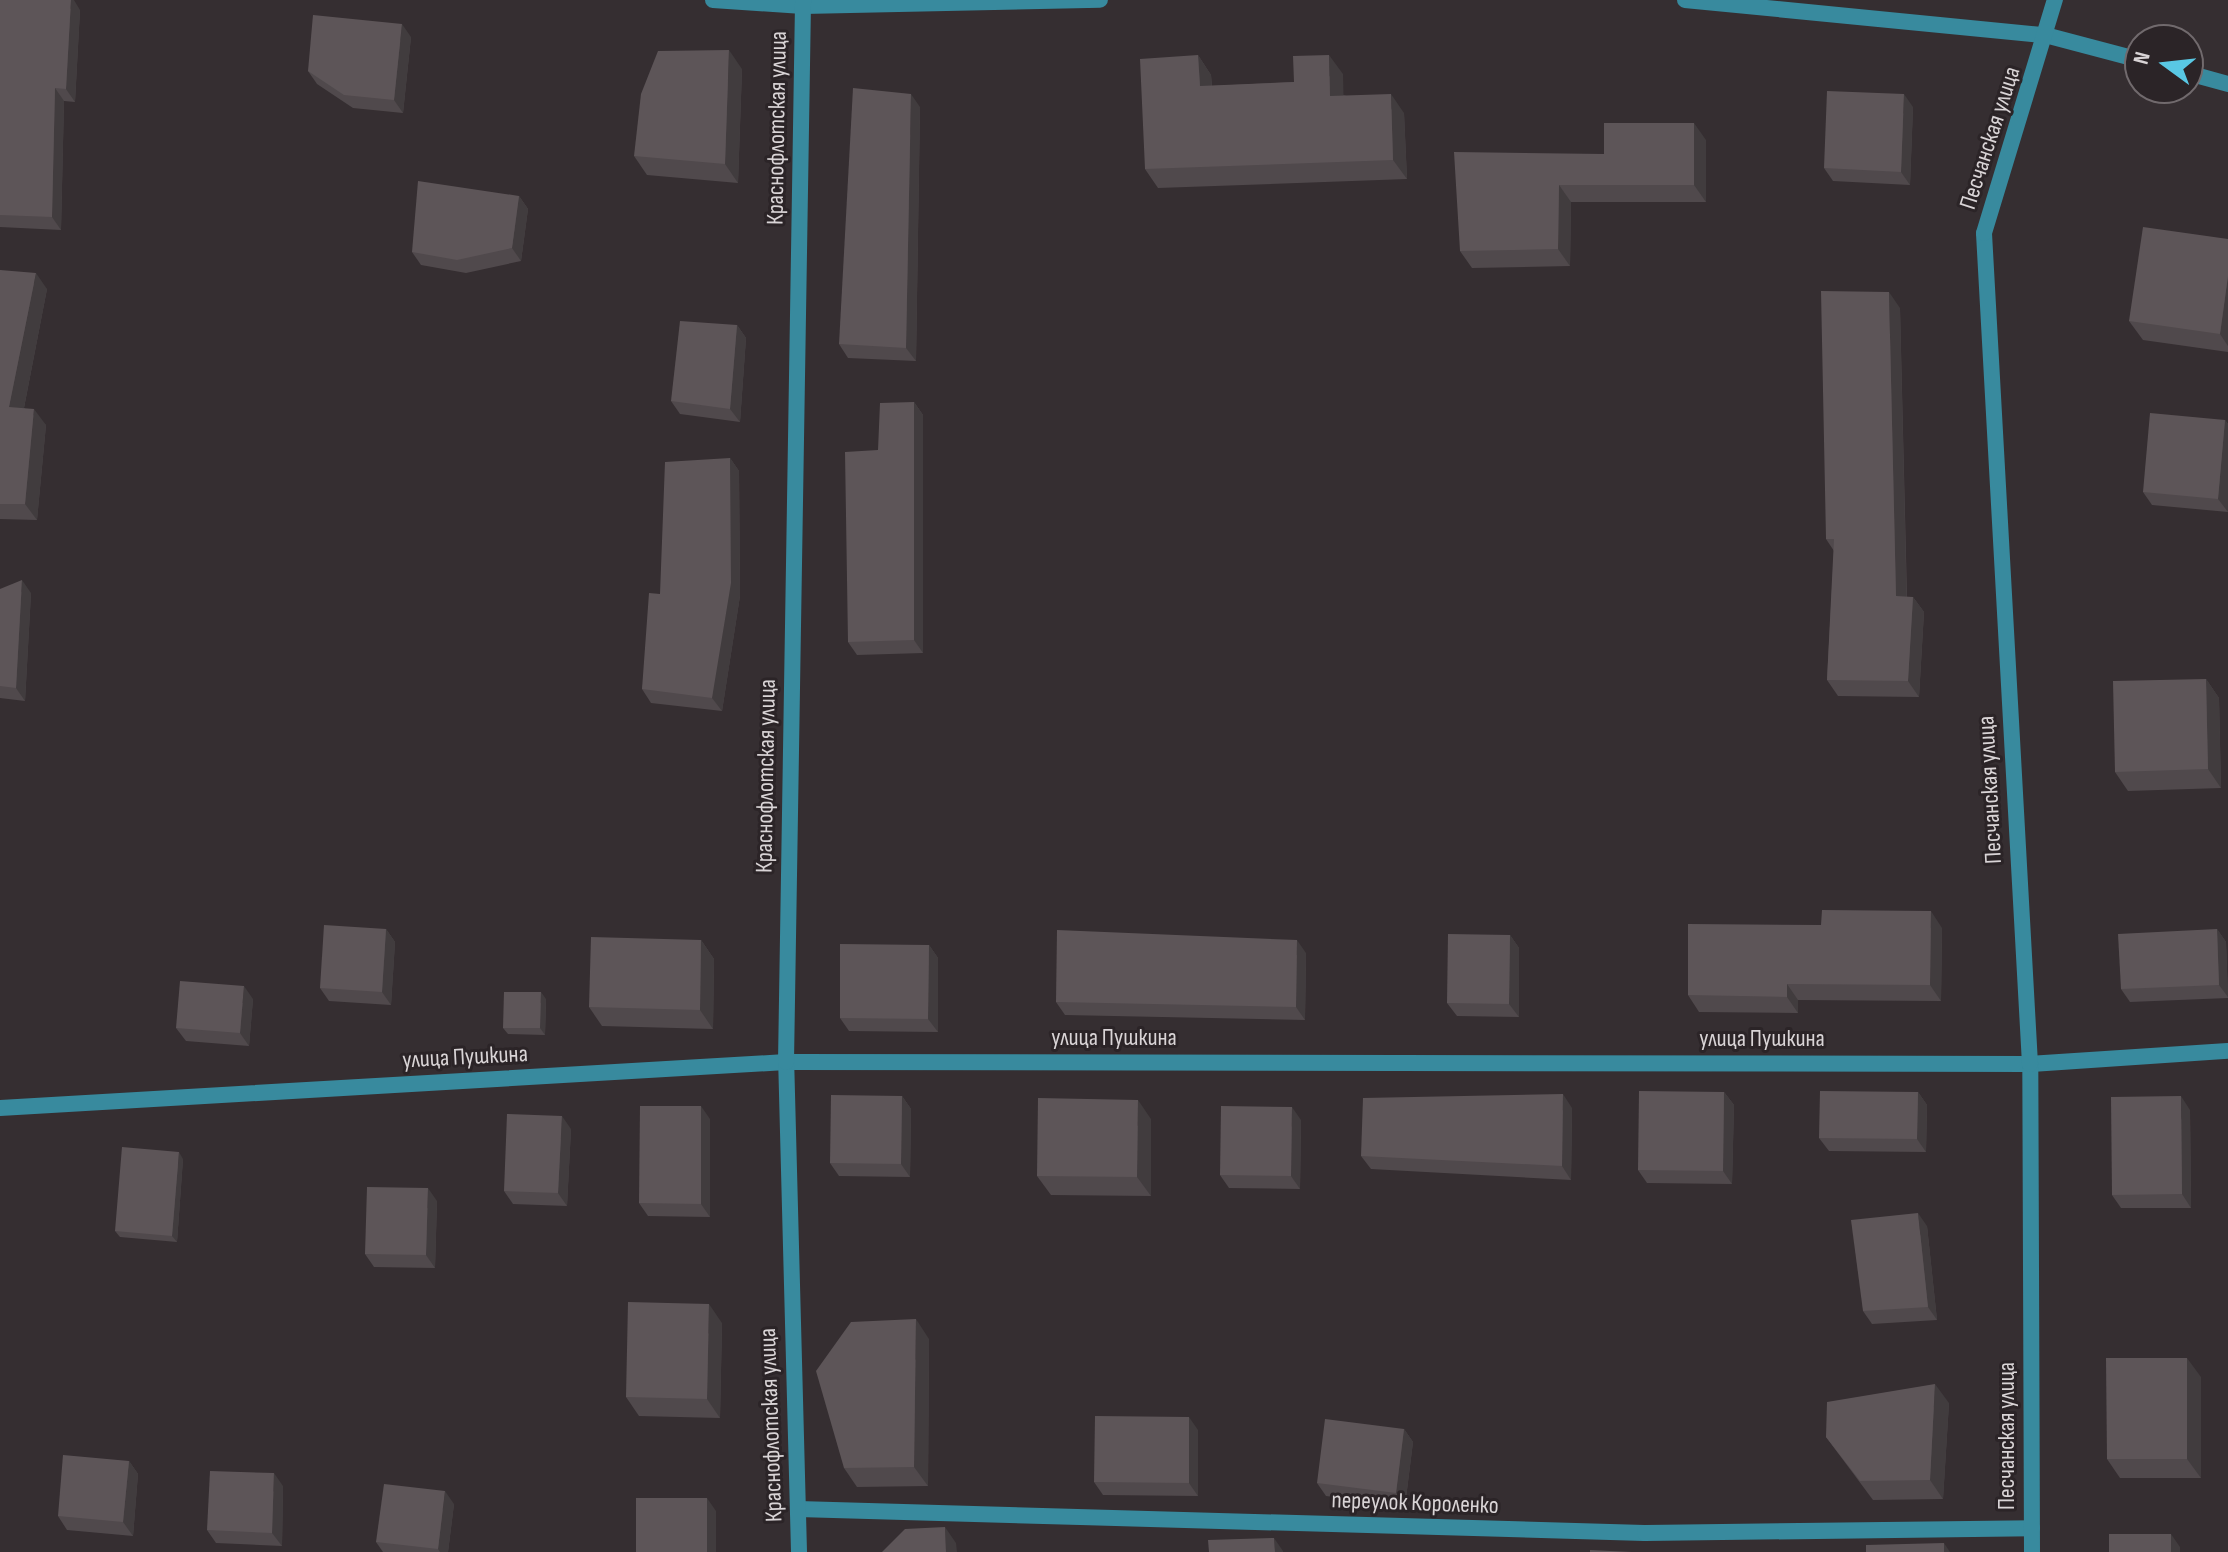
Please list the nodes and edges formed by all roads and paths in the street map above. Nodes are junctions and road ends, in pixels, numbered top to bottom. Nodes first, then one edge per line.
1 (713, 0) edge
2 (1100, 0) edge
3 (1685, 0) edge
4 (2055, 0) edge
5 (803, 3) edge
6 (2049, 36) junction
7 (2124, 56) edge
8 (2204, 77) edge
9 (2228, 84) edge
10 (2228, 1051) edge
11 (786, 1062) junction
12 (2030, 1064) junction
13 (0, 1108) edge
14 (798, 1509) junction
15 (2032, 1528) junction
16 (799, 1552) edge
17 (2032, 1552) edge

1 - 5 street
2 - 5 street
3 - 6 street
4 - 6 street, Песчанская улица
5 - 11 street, Краснофлотская улица
6 - 7 street
6 - 12 street, Песчанская улица
8 - 9 street
10 - 12 street, улица Пушкина
11 - 12 street, улица Пушкина
11 - 13 street, улица Пушкина
11 - 14 street, Краснофлотская улица
12 - 15 street, Песчанская улица
14 - 15 street, переулок Короленко
14 - 16 street, Краснофлотская улица
15 - 17 street, Песчанская улица

